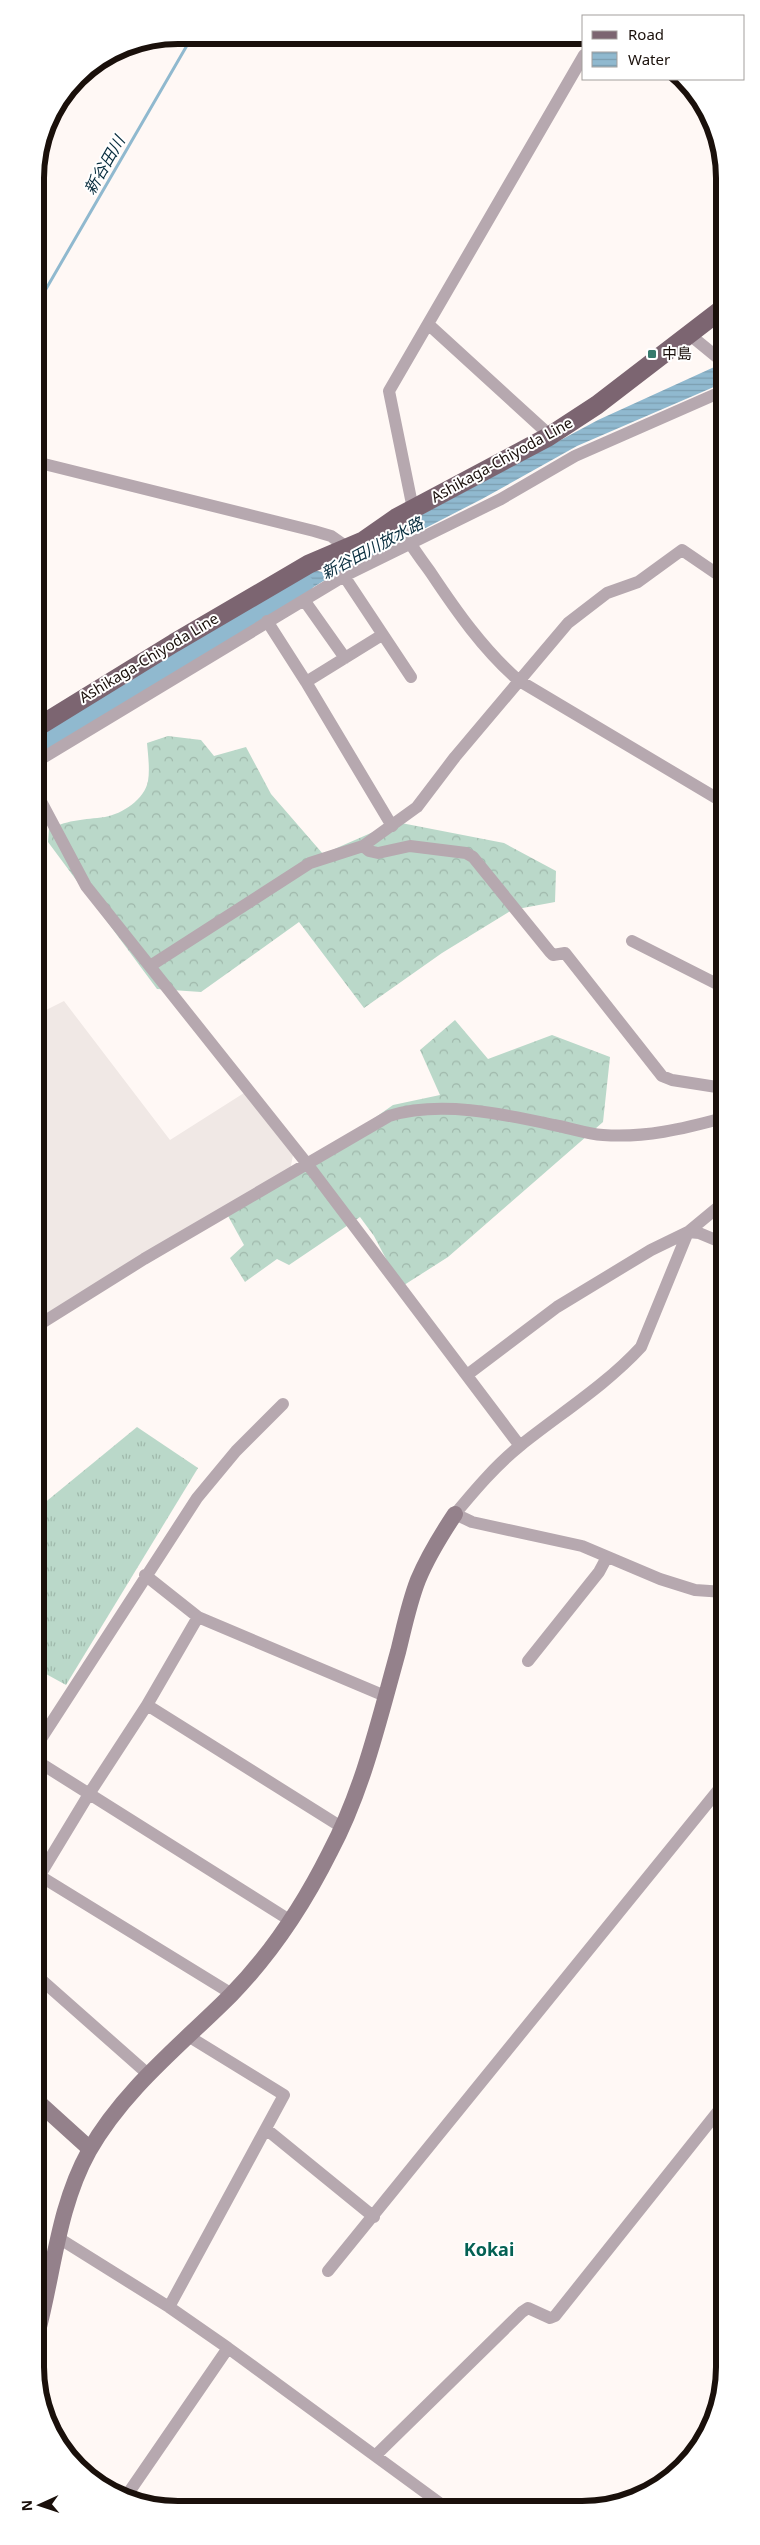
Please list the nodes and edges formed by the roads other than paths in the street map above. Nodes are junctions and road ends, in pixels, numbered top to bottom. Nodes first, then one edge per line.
1 (582, 58) edge
2 (716, 315) edge
3 (428, 324) junction
4 (690, 335) junction
5 (716, 355) edge
6 (716, 394) edge
7 (548, 437) junction
8 (44, 464) edge
9 (413, 509) junction
10 (397, 521) junction
11 (408, 541) junction
12 (348, 548) junction
13 (716, 573) edge
14 (344, 576) junction
15 (304, 600) junction
16 (267, 621) junction
17 (382, 636) junction
18 (345, 658) junction
19 (411, 677) dead end
20 (518, 680) junction
21 (306, 682) junction
22 (44, 723) edge
23 (44, 757) edge
24 (716, 798) edge
25 (44, 807) edge
26 (392, 826) junction
27 (363, 846) junction
28 (632, 942) dead end
29 (150, 966) junction
30 (716, 984) edge
31 (716, 1087) edge
32 (716, 1120) edge
33 (308, 1165) junction
34 (716, 1209) edge
35 (688, 1232) junction
36 (716, 1240) edge
37 (44, 1321) edge
38 (467, 1376) junction
39 (283, 1404) dead end
40 (520, 1446) junction
41 (455, 1514) junction
42 (607, 1556) junction
43 (145, 1575) junction
44 (716, 1591) edge
45 (198, 1617) junction
46 (528, 1661) dead end
47 (386, 1696) junction
48 (147, 1705) junction
49 (44, 1734) edge
50 (44, 1765) edge
51 (716, 1793) edge
52 (89, 1794) junction
53 (343, 1828) junction
54 (44, 1868) edge
55 (44, 1882) edge
56 (291, 1921) junction
57 (44, 1982) edge
58 (232, 1994) junction
59 (188, 2036) junction
60 (149, 2075) junction
61 (44, 2107) edge
62 (716, 2114) edge
63 (266, 2129) junction
64 (90, 2149) junction
65 (374, 2217) junction
66 (57, 2237) junction
67 (44, 2268) edge
68 (328, 2271) dead end
69 (169, 2307) junction
70 (228, 2348) junction
71 (376, 2455) junction
72 (129, 2492) edge
73 (437, 2501) edge

1 - 3 street
2 - 4 main road, Ashikaga-Chiyoda Line
3 - 7 street
3 - 9 street
4 - 5 street
4 - 7 main road, Ashikaga-Chiyoda Line
6 - 11 street
7 - 9 main road, Ashikaga-Chiyoda Line
8 - 12 street
9 - 10 main road, Ashikaga-Chiyoda Line
10 - 11 street
10 - 12 main road, Ashikaga-Chiyoda Line
11 - 14 street
11 - 20 street
12 - 22 main road, Ashikaga-Chiyoda Line
13 - 20 street
14 - 15 street
14 - 17 street
15 - 16 street
15 - 18 street
16 - 21 street
16 - 23 street
17 - 18 street
17 - 19 street
18 - 21 street
20 - 24 street
20 - 26 street
21 - 26 street
25 - 29 street
26 - 27 street
27 - 29 street
27 - 31 street
28 - 30 street
29 - 33 street
32 - 33 street
33 - 37 street
33 - 38 street
34 - 35 street
35 - 36 street
35 - 38 street
35 - 40 street
38 - 40 street
39 - 43 street
40 - 41 street
41 - 42 street
41 - 47 street
42 - 44 street
42 - 46 street
43 - 45 street
43 - 49 street
45 - 47 street
45 - 48 street
47 - 53 street
48 - 52 street
48 - 53 street
50 - 52 street
51 - 65 street
52 - 54 street
52 - 56 street
53 - 56 street
55 - 58 street
56 - 58 street
57 - 60 street
58 - 59 street
59 - 60 street
59 - 63 street
60 - 64 street
61 - 64 street
62 - 71 street
63 - 65 street
63 - 69 street
64 - 66 street
65 - 68 street
66 - 67 street
66 - 69 street
69 - 70 street
70 - 71 street
70 - 72 street
71 - 73 street

